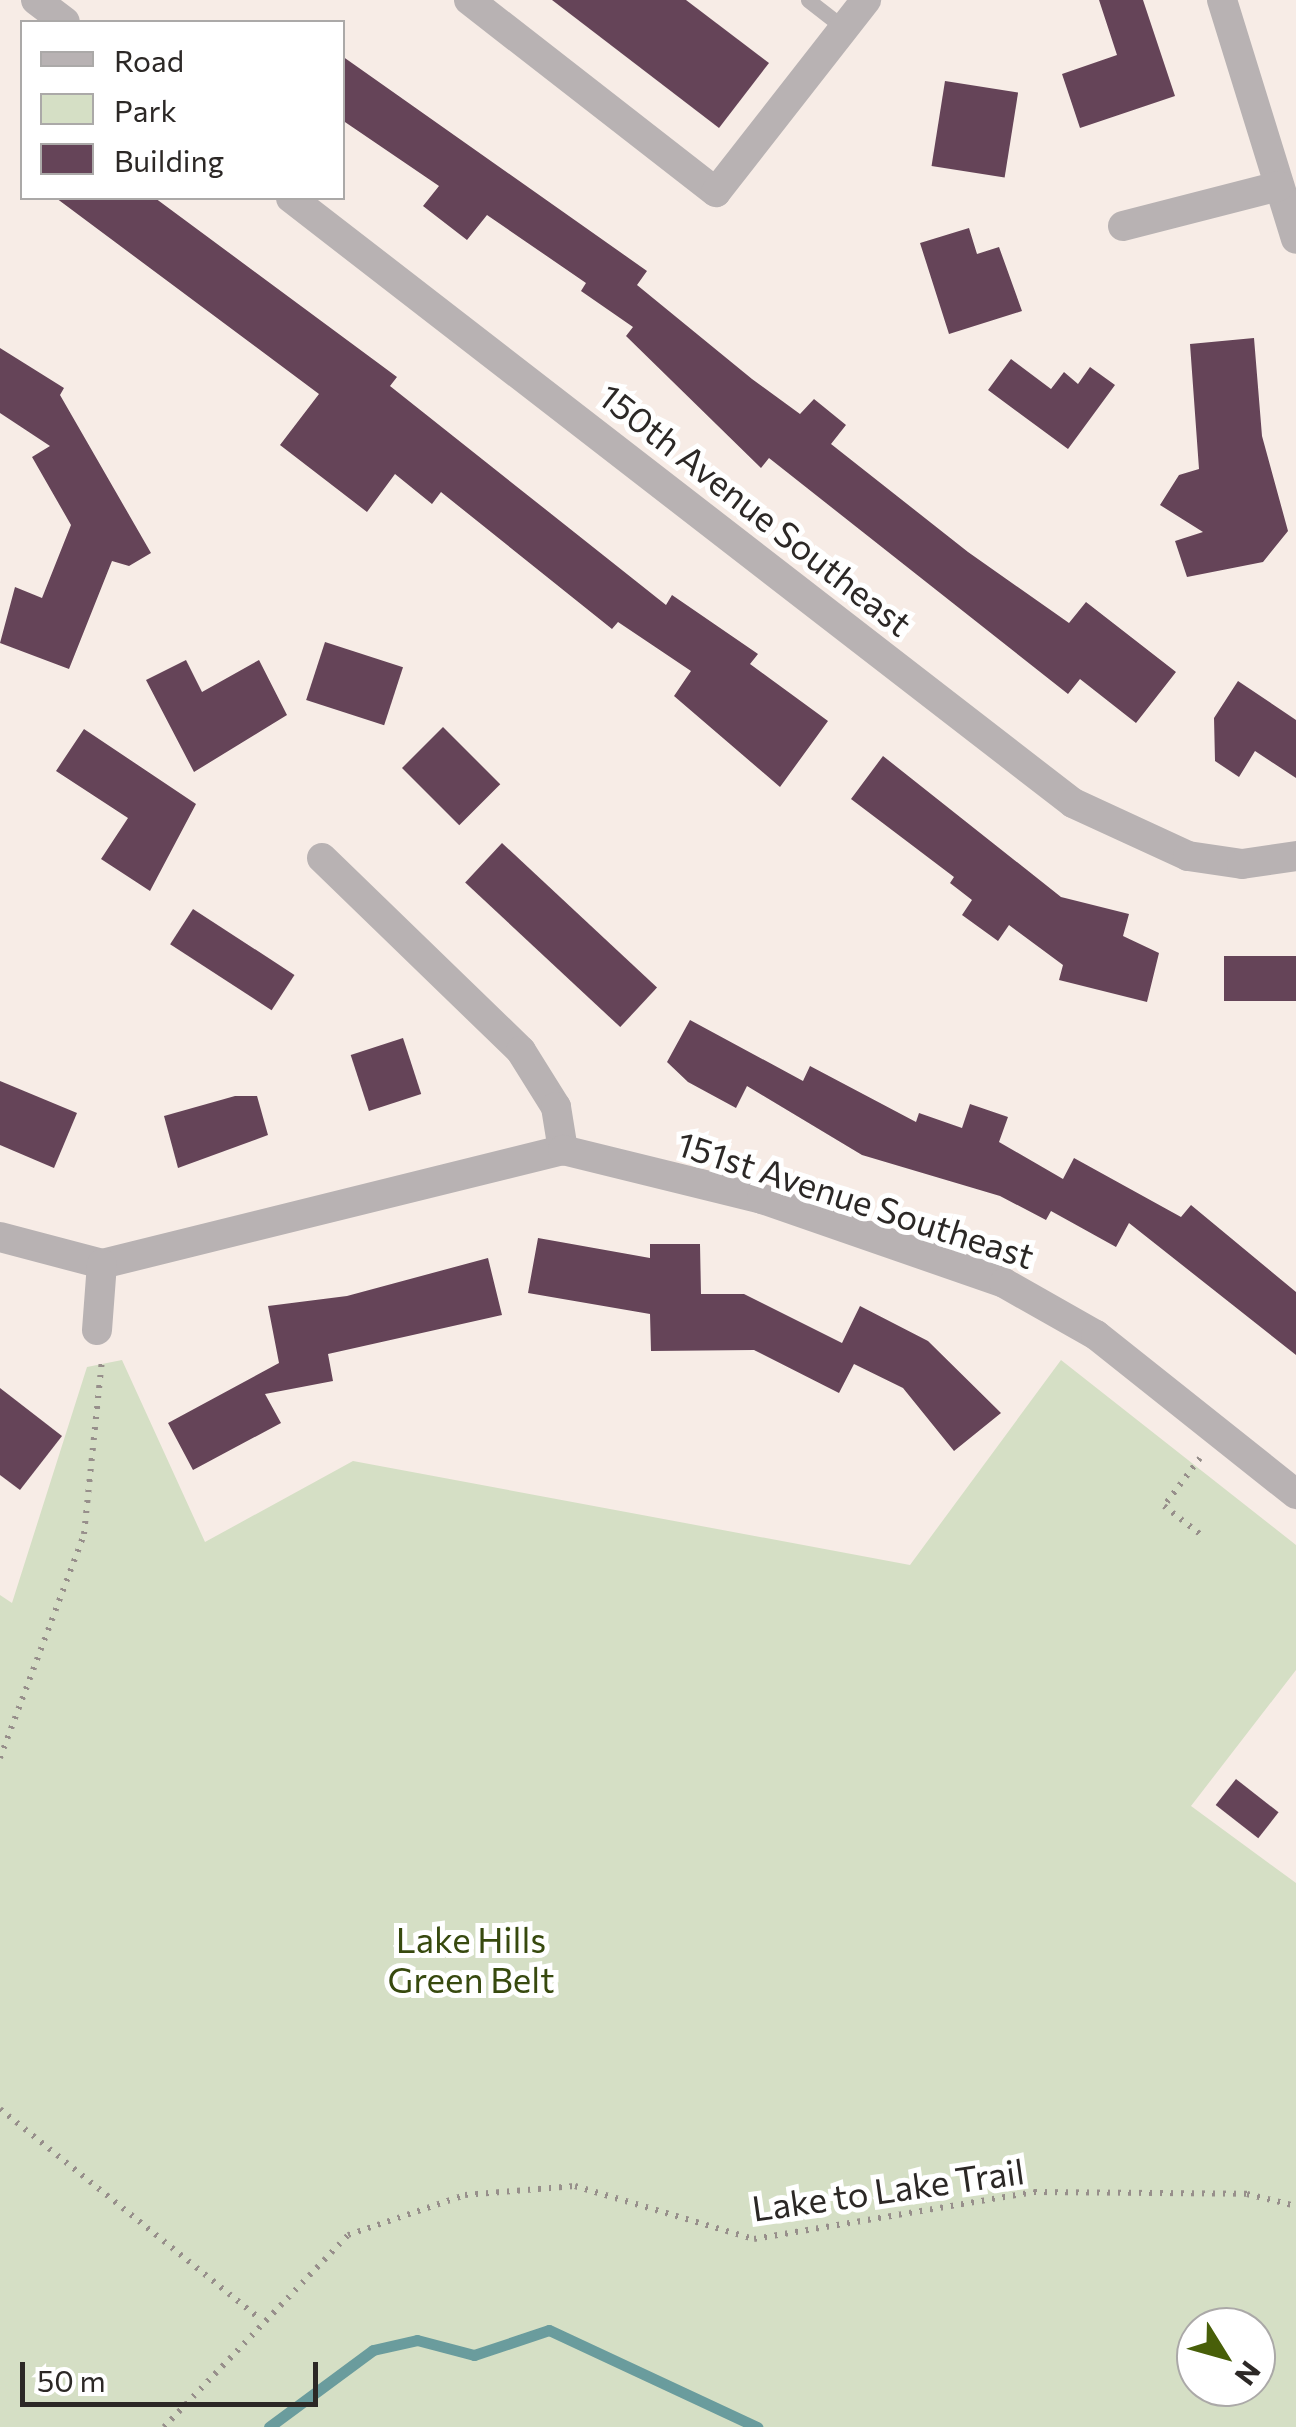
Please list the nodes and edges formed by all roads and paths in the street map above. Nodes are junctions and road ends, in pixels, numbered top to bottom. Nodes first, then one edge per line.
1 (36, 0) edge
2 (469, 0) edge
3 (808, 0) edge
4 (866, 0) edge
5 (1222, 0) edge
6 (62, 20) edge
7 (844, 28) junction
8 (1279, 186) junction
9 (294, 200) edge
10 (1123, 226) dead end
11 (1296, 238) edge
12 (1296, 856) edge
13 (322, 858) dead end
14 (563, 1150) junction
15 (0, 1237) edge
16 (102, 1264) junction
17 (97, 1330) joint
18 (1218, 1432) junction
19 (1296, 1494) edge
20 (1200, 1534) dead end
21 (0, 1758) edge
22 (0, 2109) edge
23 (1296, 2206) edge
24 (260, 2319) junction
25 (164, 2427) edge

1 - 6 street
2 - 7 street
3 - 7 lane
4 - 7 street
5 - 8 street
8 - 10 street
8 - 11 street
9 - 12 street, 150th Avenue Southeast
13 - 14 street
14 - 16 street, 151st Avenue Southeast
14 - 18 street, 151st Avenue Southeast
15 - 16 street, 151st Avenue Southeast
16 - 17 street
17 - 21 path
18 - 19 street, 151st Avenue Southeast
18 - 20 path
22 - 24 path
23 - 24 path, Lake to Lake Trail
24 - 25 path, Lake to Lake Trail

